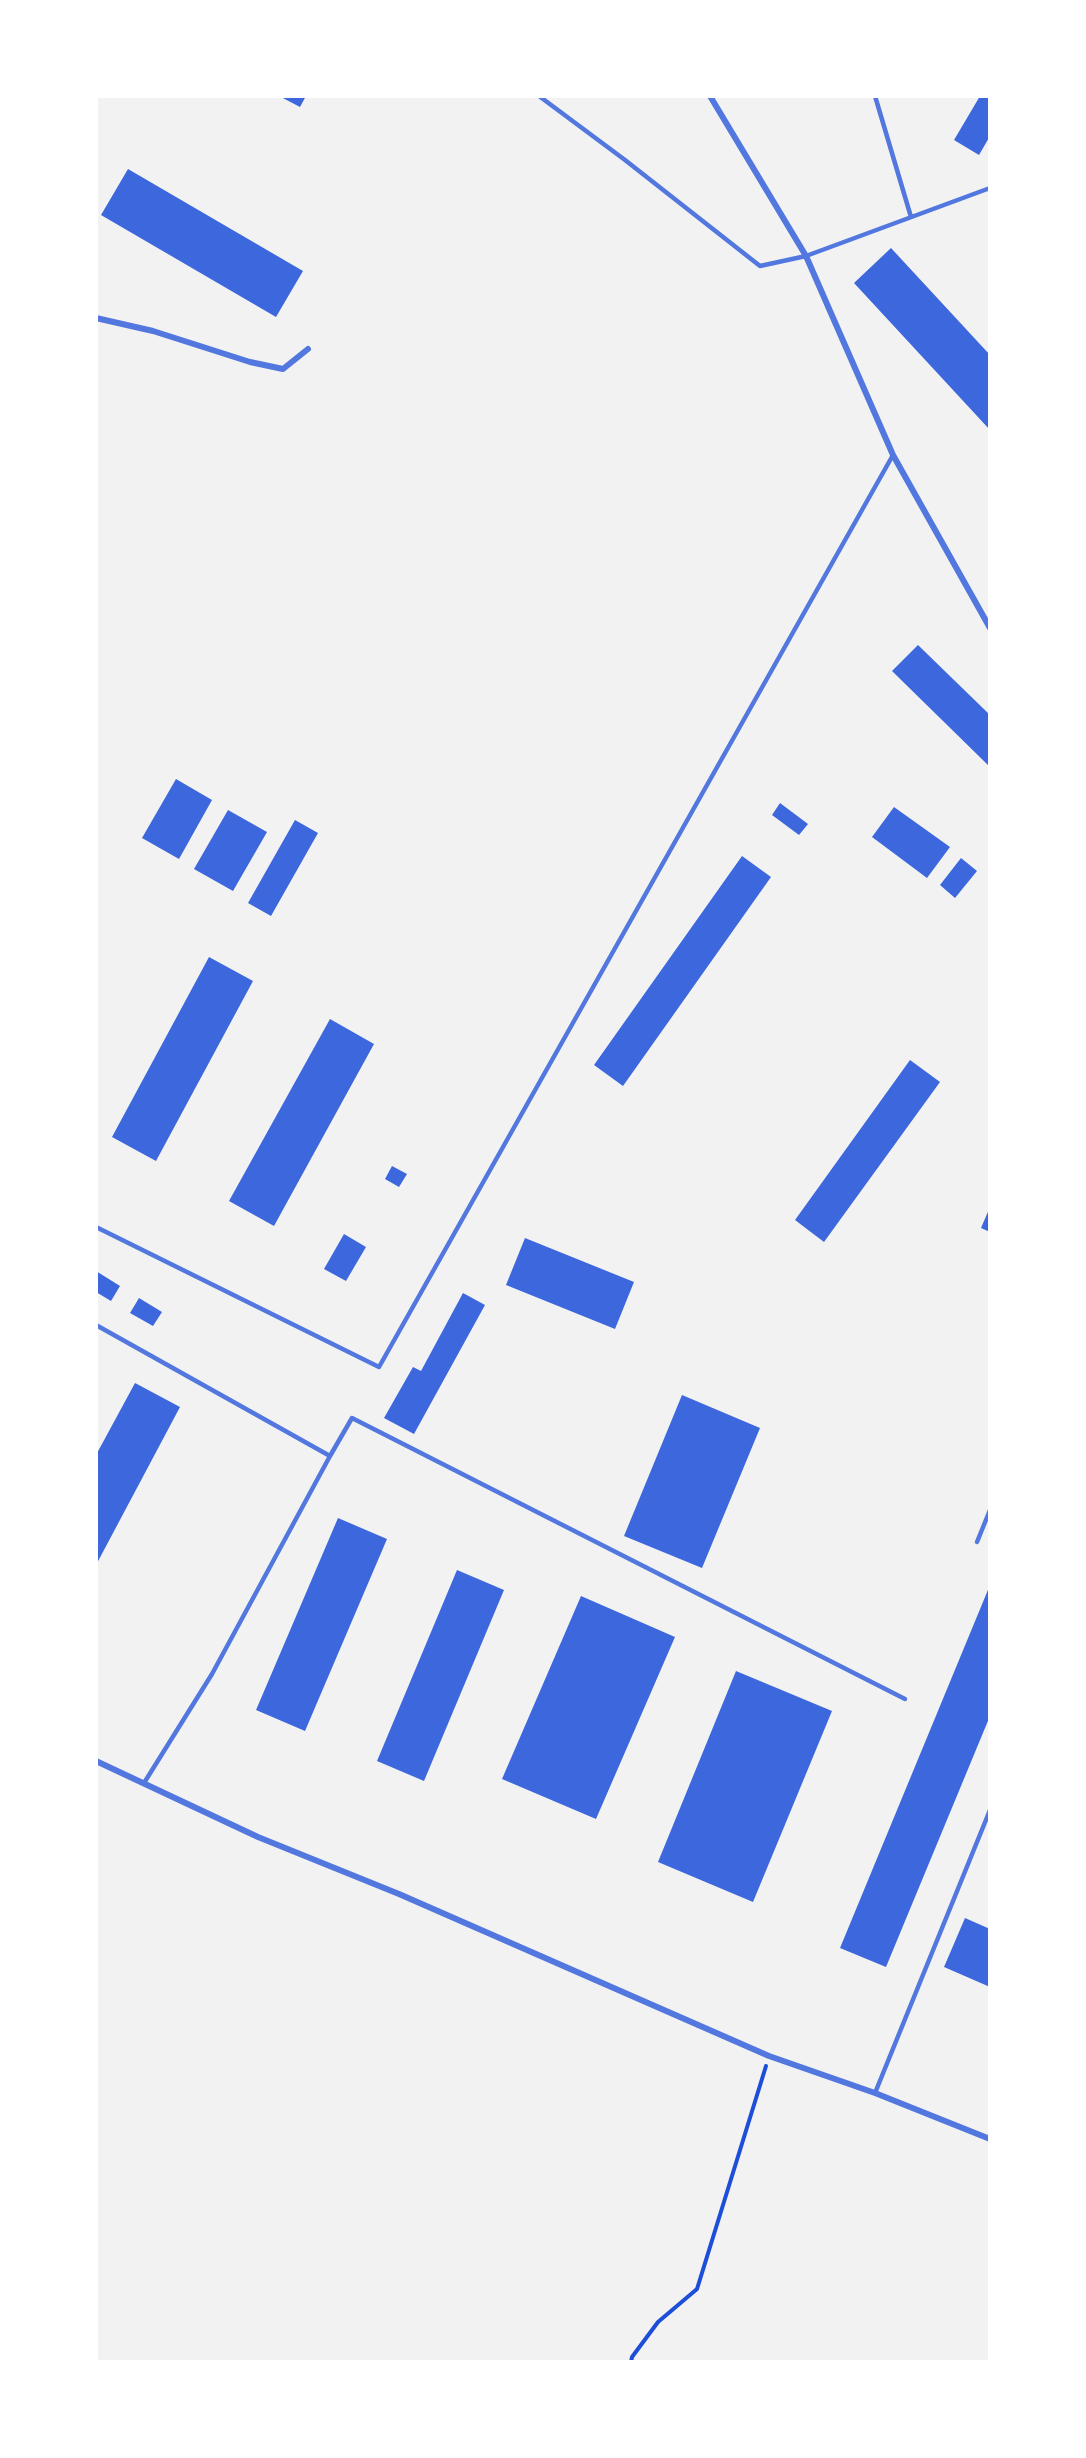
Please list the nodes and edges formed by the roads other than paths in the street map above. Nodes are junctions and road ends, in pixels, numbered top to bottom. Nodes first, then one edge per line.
1 (539, 96) edge
2 (710, 96) edge
3 (875, 96) edge
4 (990, 188) edge
5 (911, 217) junction
6 (806, 256) junction
7 (96, 318) edge
8 (308, 349) dead end
9 (893, 455) junction
10 (990, 628) edge
11 (96, 1227) edge
12 (96, 1325) edge
13 (330, 1456) junction
14 (990, 1510) edge
15 (977, 1542) dead end
16 (905, 1699) dead end
17 (96, 1761) edge
18 (144, 1783) junction
19 (990, 1810) edge
20 (875, 2093) junction
21 (990, 2139) edge

1 - 6 lane
2 - 6 street
3 - 5 lane
4 - 5 lane
5 - 6 lane
6 - 9 street
7 - 8 street
9 - 10 street
9 - 11 lane
12 - 13 lane
13 - 16 lane
13 - 18 lane
14 - 15 lane
17 - 18 street
18 - 20 street
19 - 20 lane
20 - 21 street

